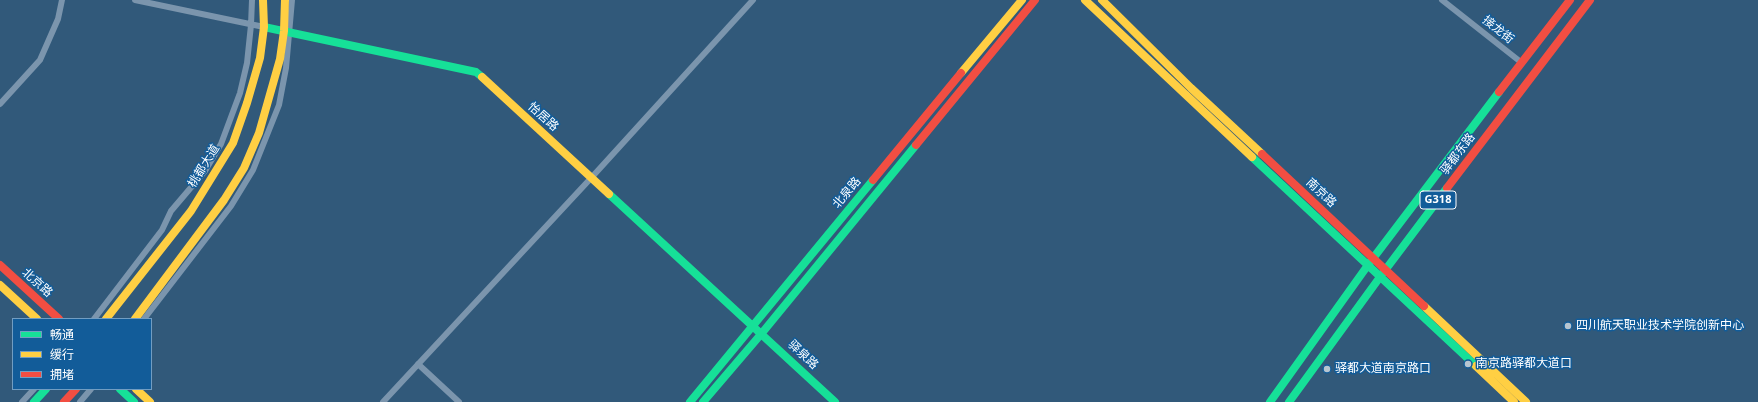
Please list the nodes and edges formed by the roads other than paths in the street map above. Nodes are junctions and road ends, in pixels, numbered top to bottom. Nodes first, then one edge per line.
1 (62, 0) edge
2 (135, 0) edge
3 (252, 0) edge
4 (264, 0) edge
5 (285, 0) edge
6 (292, 0) edge
7 (753, 0) edge
8 (1022, 0) edge
9 (1035, 0) edge
10 (1086, 0) edge
11 (1102, 0) edge
12 (1442, 0) edge
13 (1570, 0) edge
14 (1590, 0) edge
15 (252, 25) junction
16 (264, 27) junction
17 (287, 32) junction
18 (1522, 63) junction
19 (0, 104) edge
20 (592, 177) junction
21 (1370, 262) junction
22 (0, 265) edge
23 (1385, 270) junction
24 (1380, 277) junction
25 (0, 285) edge
26 (36, 318) edge
27 (58, 318) edge
28 (95, 318) edge
29 (107, 318) edge
30 (135, 318) edge
31 (145, 318) edge
32 (754, 326) junction
33 (762, 333) junction
34 (418, 364) junction
35 (33, 390) edge
36 (45, 390) edge
37 (75, 390) edge
38 (90, 390) edge
39 (121, 390) edge
40 (137, 390) edge
41 (22, 402) edge
42 (34, 402) edge
43 (64, 402) edge
44 (80, 402) edge
45 (134, 402) edge
46 (150, 402) edge
47 (383, 402) edge
48 (459, 402) edge
49 (690, 402) edge
50 (704, 402) edge
51 (835, 402) edge
52 (1270, 402) edge
53 (1290, 402) edge
54 (1514, 402) edge
55 (1526, 402) edge

1 - 19 street
2 - 15 street
3 - 15 street
4 - 16 main road, 桃都大道
5 - 17 main road
6 - 17 street
7 - 20 street
8 - 32 main road, 北泉路
9 - 33 main road, 北泉路
10 - 21 main road
11 - 21 main road, 南京路
12 - 18 street, 接龙街
13 - 18 main road, 驿都东路 / G318
14 - 23 main road, 驿都东路 / G318
15 - 16 street
15 - 28 street
16 - 17 main road, 怡居路
16 - 29 main road, 桃都大道
17 - 20 main road, 怡居路
17 - 30 main road
17 - 31 street
18 - 21 main road, 驿都东路 / G318
20 - 32 main road, 怡居路
20 - 34 street
21 - 23 main road, 南京路
21 - 24 main road
21 - 52 main road, 驿都东路 / G318
22 - 27 main road, 北京路
23 - 24 main road, 驿都东路 / G318
23 - 55 main road, 南京路
24 - 53 main road, 驿都东路 / G318
24 - 54 main road
25 - 26 main road
32 - 33 main road, 驿泉路
32 - 49 main road, 北泉路
33 - 50 main road, 北泉路
33 - 51 main road, 驿泉路
34 - 47 street
34 - 48 street
35 - 41 street
36 - 42 main road
37 - 43 main road
38 - 44 street
39 - 45 main road
40 - 46 main road

